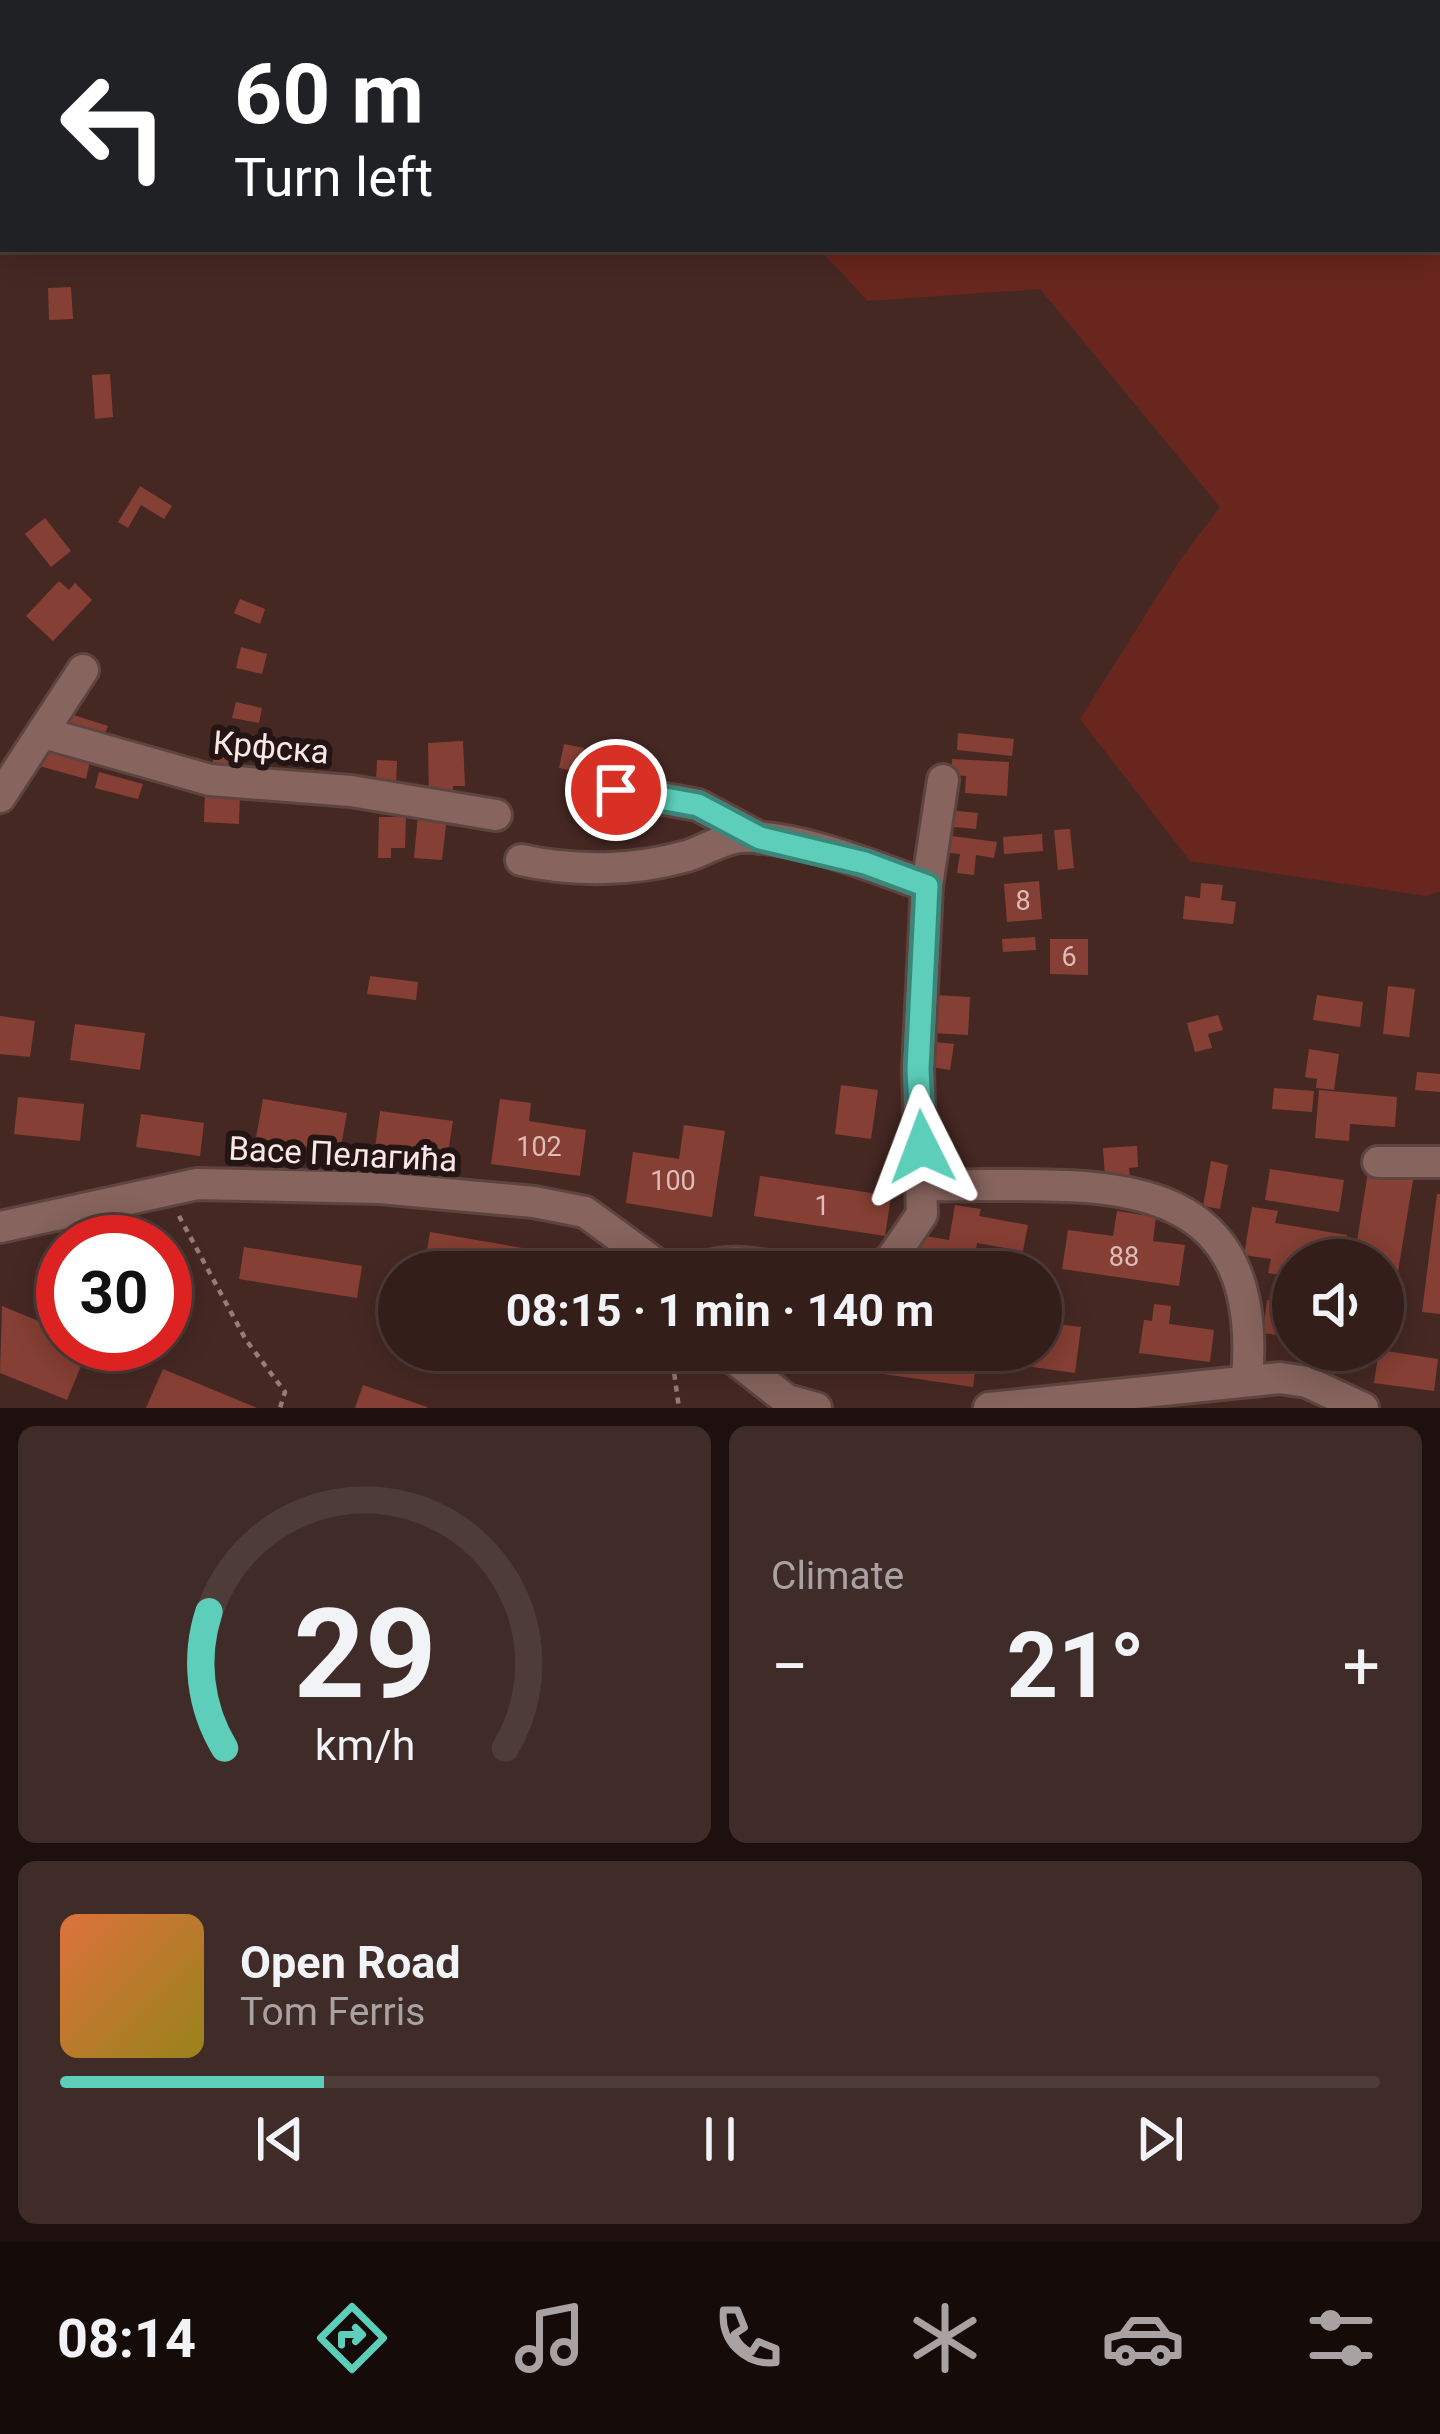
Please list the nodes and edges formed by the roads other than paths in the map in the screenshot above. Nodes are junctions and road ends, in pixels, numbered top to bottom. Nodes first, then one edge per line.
1 (83, 670) dead end
2 (44, 734) junction
3 (943, 780) dead end
4 (616, 790) dead end
5 (0, 797) edge
6 (496, 815) dead end
7 (760, 838) junction
8 (521, 860) dead end
9 (927, 886) junction
10 (1378, 1162) dead end
11 (1440, 1162) edge
12 (925, 1185) junction
13 (0, 1227) edge
14 (638, 1251) edge
15 (895, 1251) edge
16 (750, 1371) edge
17 (1247, 1379) junction
18 (816, 1408) edge
19 (989, 1408) edge
20 (1363, 1408) edge

1 - 2 street
2 - 5 street
2 - 6 street, Крфска
3 - 9 street
4 - 7 street
7 - 8 street
7 - 9 street
9 - 12 street
10 - 11 street
12 - 15 street
12 - 17 street
13 - 14 street, Васе Пелагића
16 - 18 street
17 - 19 street
17 - 20 street

